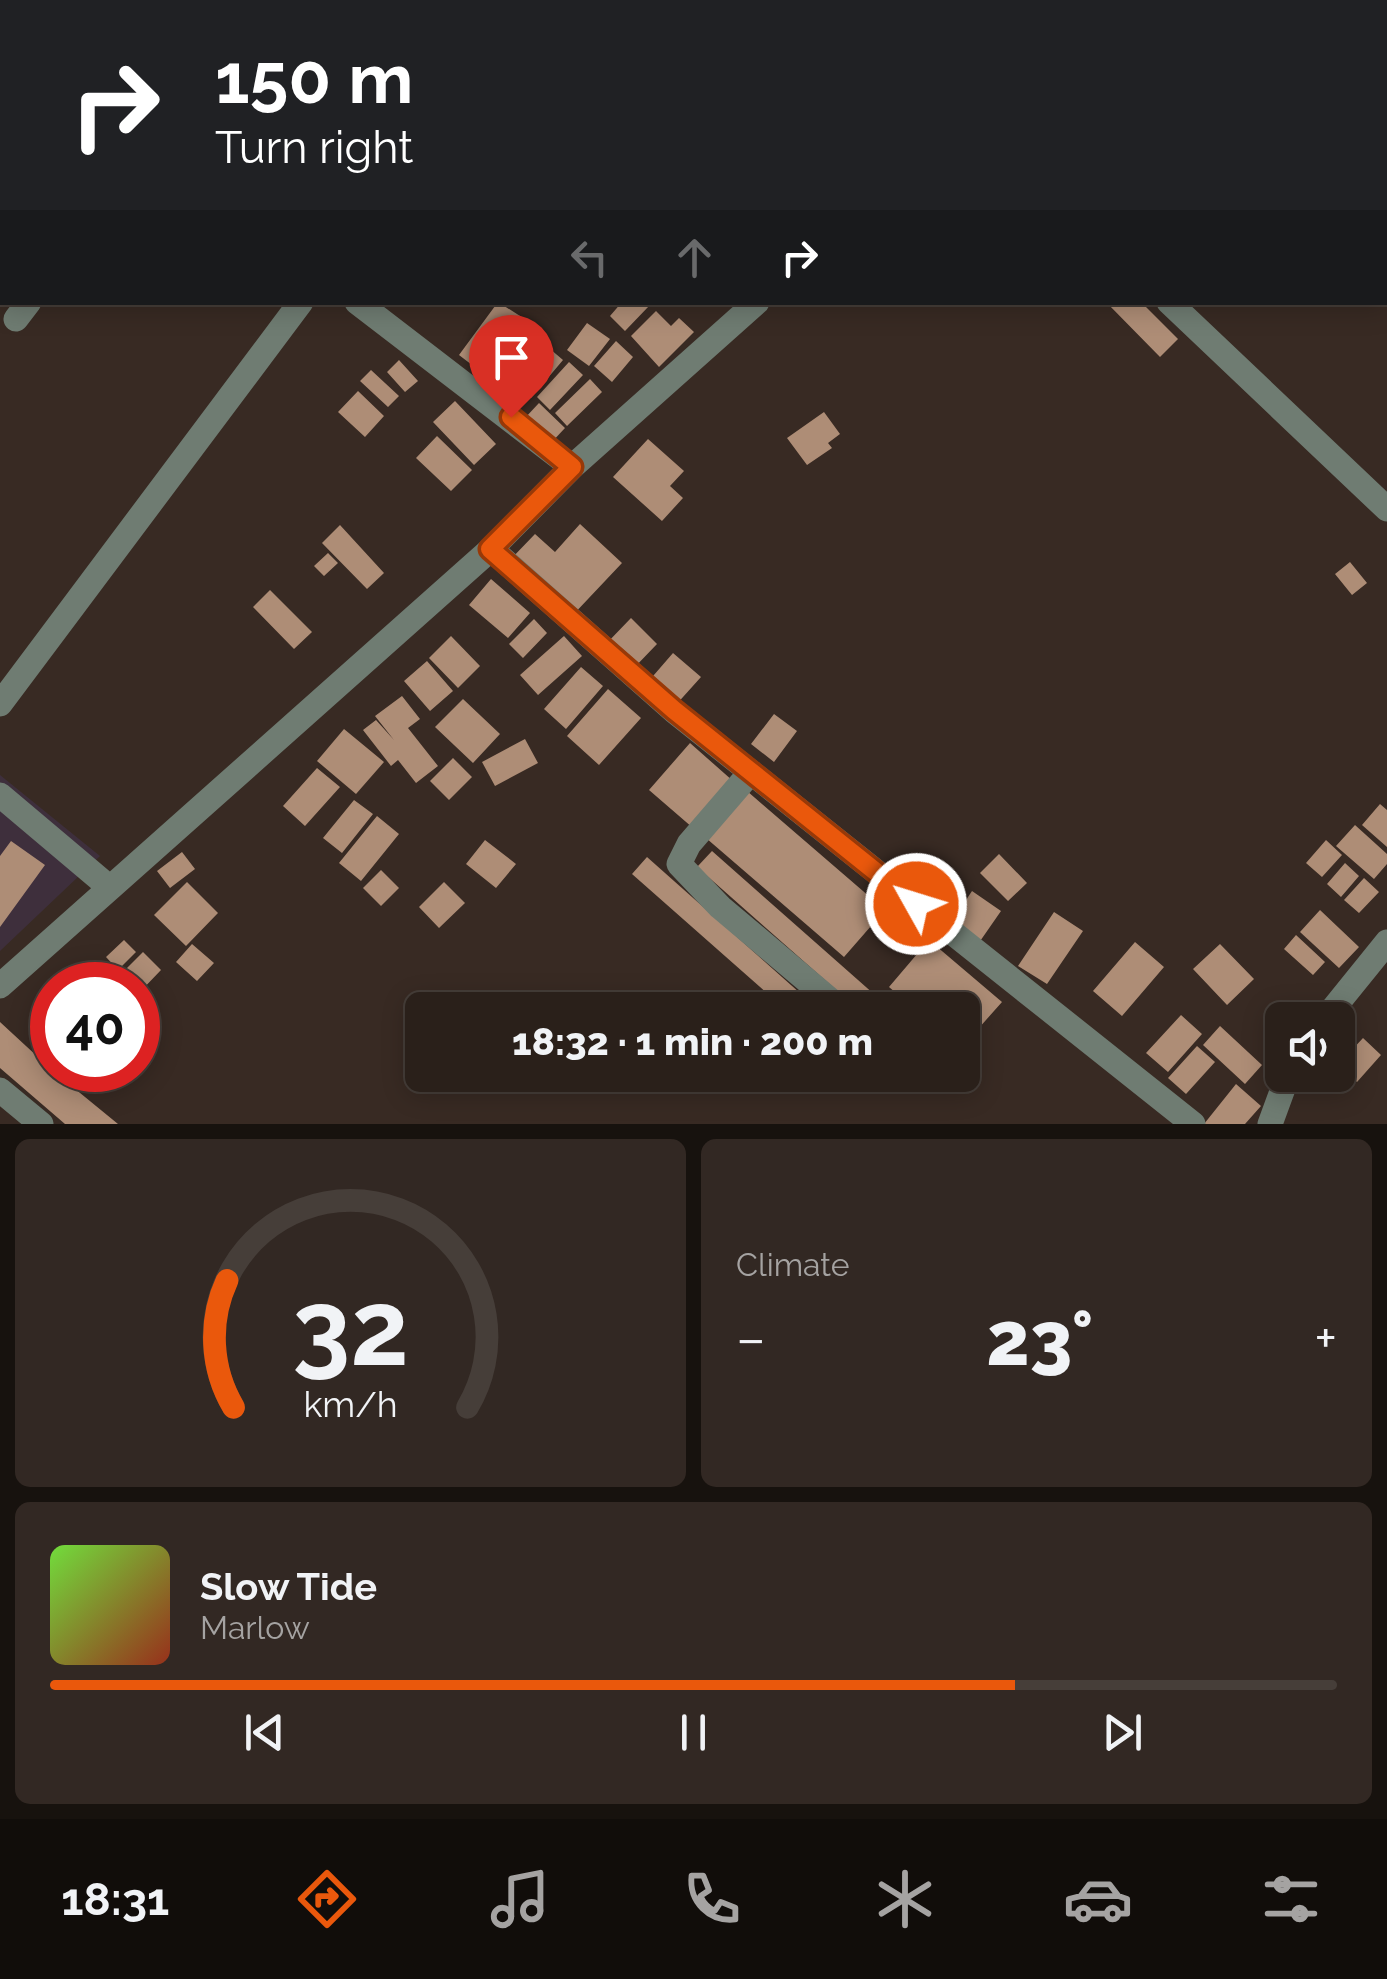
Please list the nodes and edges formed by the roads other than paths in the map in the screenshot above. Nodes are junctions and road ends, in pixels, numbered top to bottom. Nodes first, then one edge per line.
1 (299, 305) edge
2 (360, 305) edge
3 (755, 305) edge
4 (1171, 305) edge
5 (572, 467) junction
6 (1387, 510) edge
7 (490, 549) junction
8 (0, 704) edge
9 (750, 772) junction
10 (0, 795) edge
11 (109, 887) junction
12 (1387, 942) edge
13 (0, 986) edge
14 (821, 992) edge
15 (1339, 1002) edge
16 (0, 1090) edge
17 (1282, 1092) edge
18 (41, 1124) edge
19 (1193, 1124) edge
20 (1270, 1124) edge

1 - 8 street
2 - 5 street
3 - 5 street
4 - 6 street
5 - 7 street
7 - 9 street
7 - 11 street
9 - 14 street
9 - 19 street
10 - 11 street
11 - 13 street
12 - 15 street
16 - 18 street
17 - 20 street

